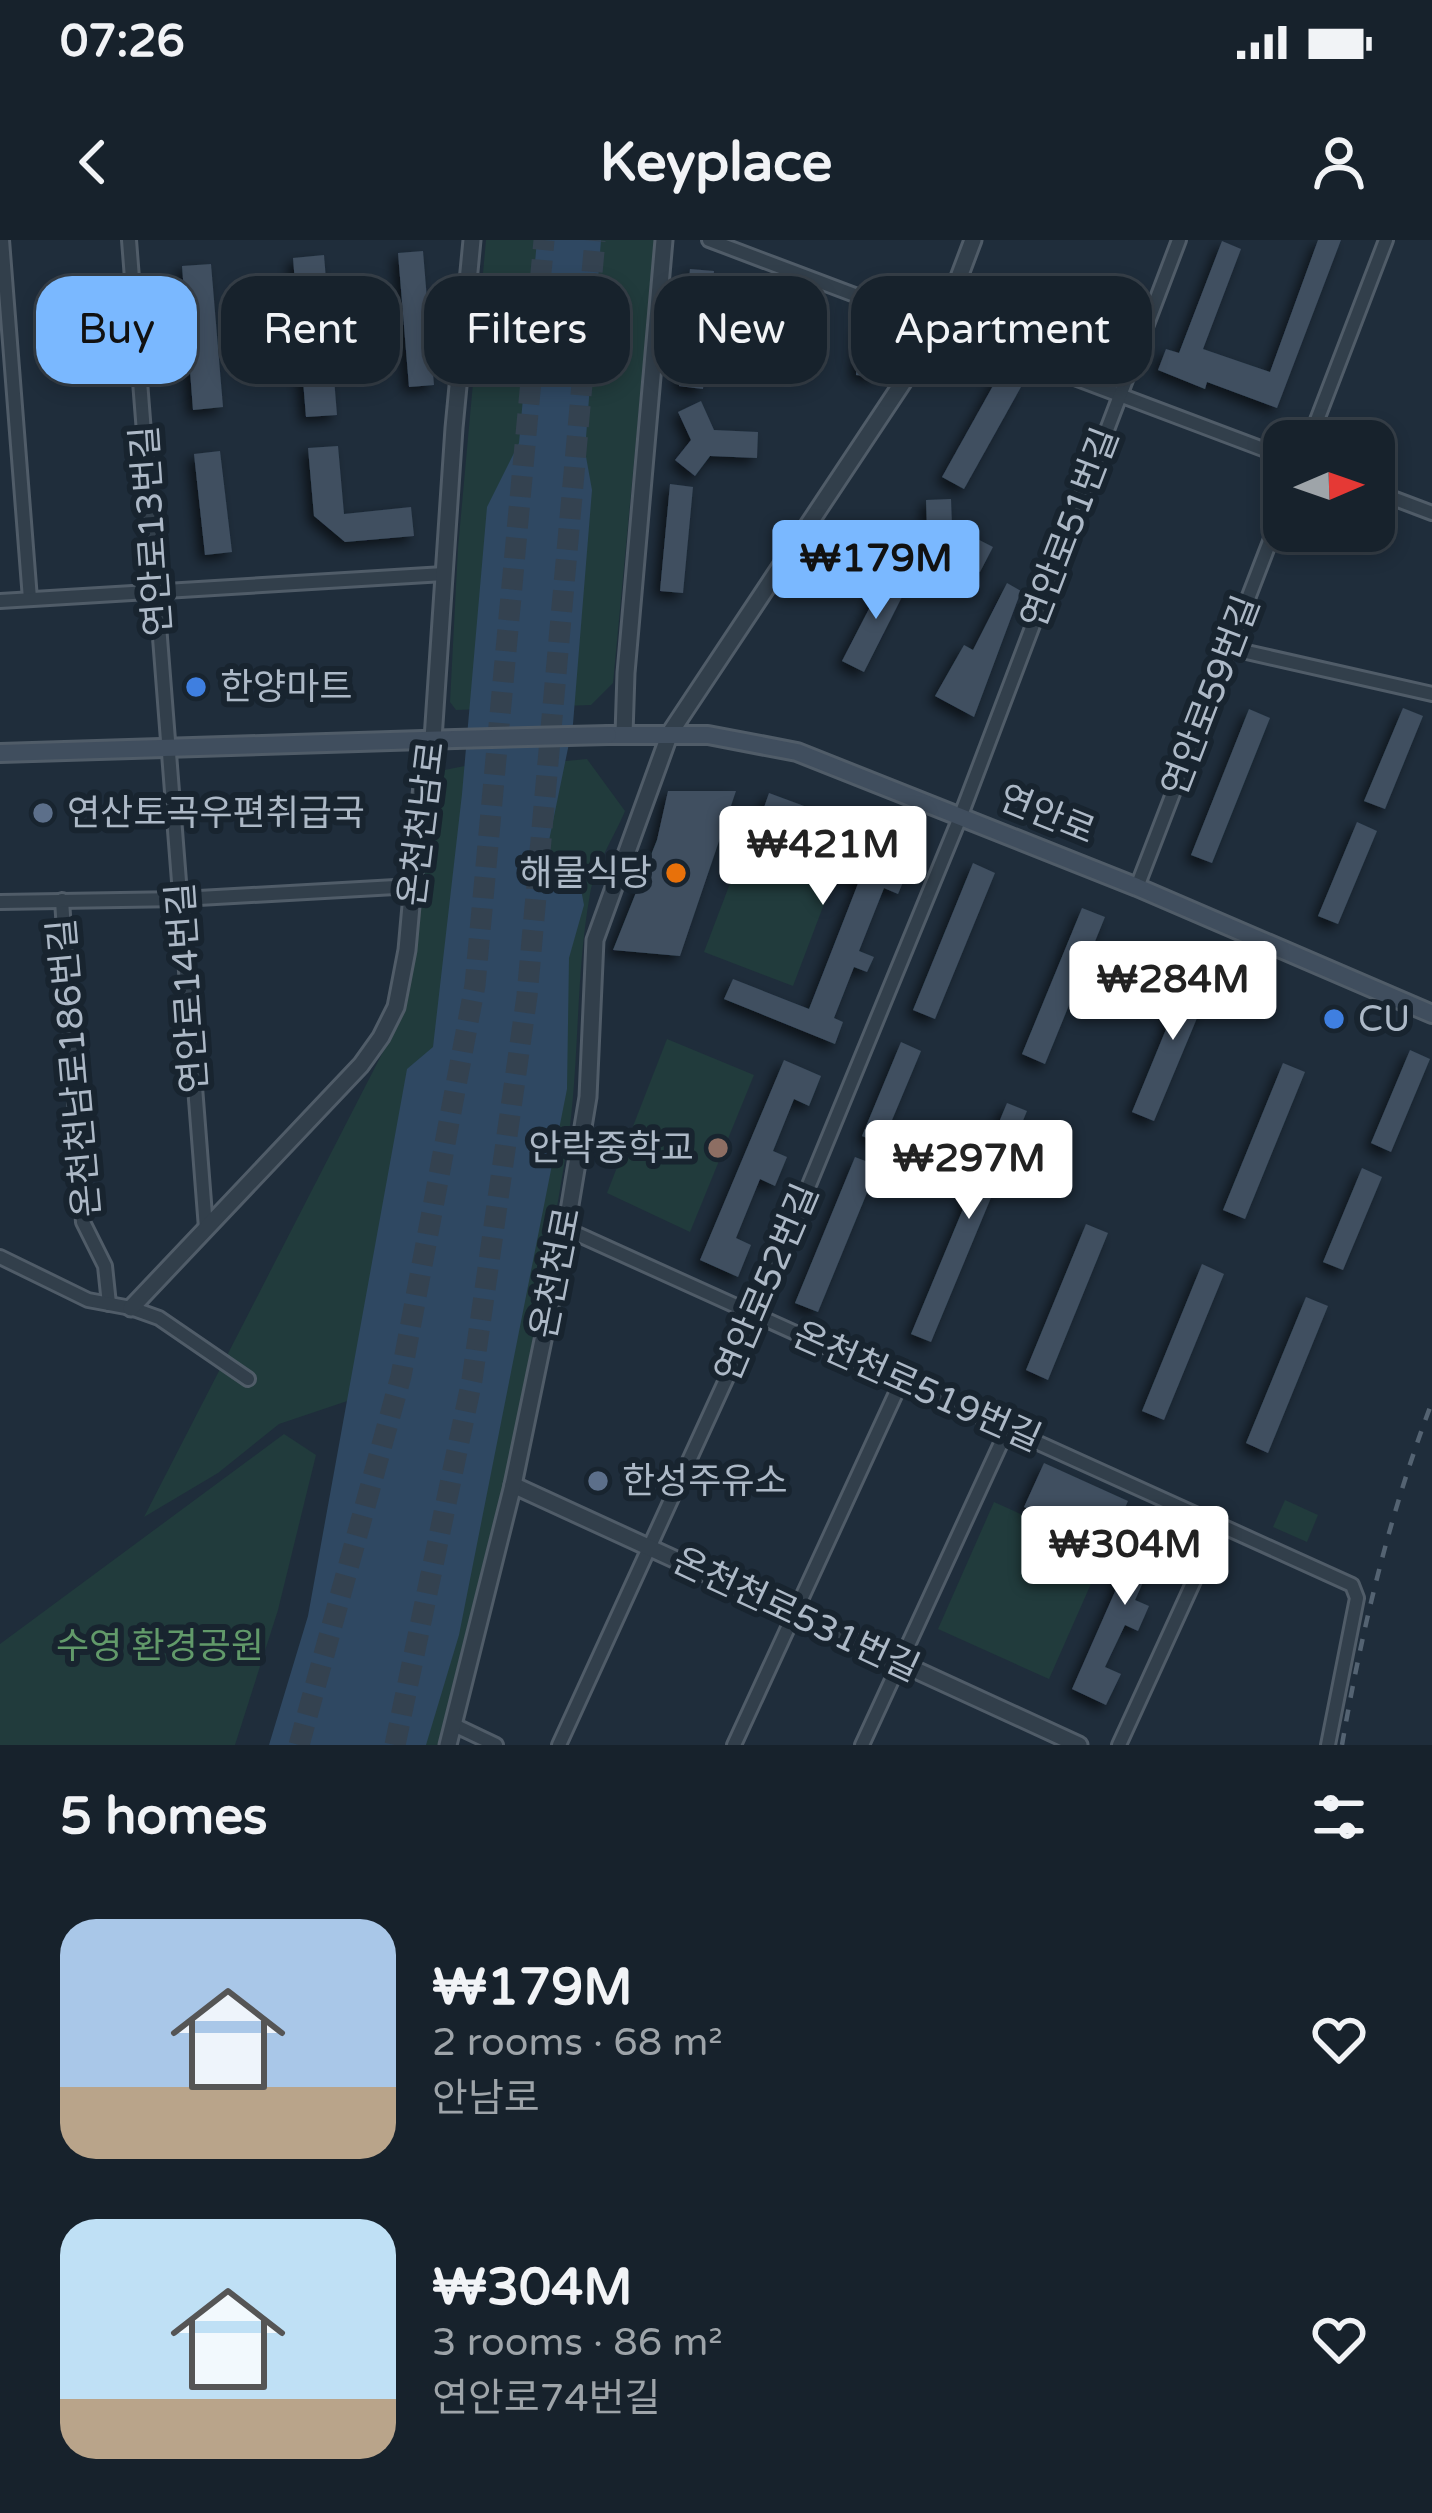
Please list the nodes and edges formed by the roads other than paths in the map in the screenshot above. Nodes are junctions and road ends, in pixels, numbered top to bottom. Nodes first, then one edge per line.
1 (2, 240) edge
2 (129, 240) edge
3 (472, 240) edge
4 (664, 240) edge
5 (709, 240) edge
6 (765, 240) edge
7 (973, 240) edge
8 (1179, 240) edge
9 (1386, 240) edge
10 (758, 257) junction
11 (959, 276) edge
12 (851, 292) edge
13 (902, 384) edge
14 (1095, 384) edge
15 (1121, 394) junction
16 (1317, 420) edge
17 (1263, 449) edge
18 (1395, 499) edge
19 (1432, 513) edge
20 (1266, 552) edge
21 (444, 574) junction
22 (157, 591) junction
23 (30, 599) junction
24 (0, 601) edge
25 (1229, 648) junction
26 (1432, 694) edge
27 (670, 733) junction
28 (618, 734) junction
29 (433, 739) junction
30 (169, 749) junction
31 (0, 753) edge
32 (961, 815) junction
33 (413, 886) junction
34 (1137, 887) junction
35 (181, 899) junction
36 (62, 900) junction
37 (0, 902) edge
38 (1432, 1014) edge
39 (206, 1228) junction
40 (566, 1228) junction
41 (0, 1257) edge
42 (109, 1304) junction
43 (131, 1307) junction
44 (756, 1314) junction
45 (248, 1379) dead end
46 (902, 1380) junction
47 (1008, 1428) junction
48 (513, 1485) junction
49 (1220, 1524) junction
50 (649, 1548) junction
51 (794, 1614) junction
52 (900, 1663) junction
53 (454, 1725) junction
54 (448, 1745) edge
55 (496, 1745) edge
56 (559, 1745) edge
57 (734, 1745) edge
58 (862, 1745) edge
59 (1079, 1745) edge
60 (1120, 1745) edge
61 (1328, 1745) edge

1 - 23 street
2 - 22 street, 연안로13번길
3 - 21 street, 온천천남로
4 - 28 street
5 - 10 street
6 - 10 street
7 - 11 street, 온천천로
8 - 15 street, 연안로51번길
9 - 16 street
10 - 12 street
13 - 27 street, 온천천로
14 - 15 street
15 - 17 street
15 - 32 street, 연안로51번길
18 - 19 street
20 - 25 street, 연안로59번길
21 - 22 street
21 - 29 street, 온천천남로
22 - 23 street
22 - 30 street, 연안로13번길
23 - 24 street
25 - 26 street
25 - 34 street, 연안로59번길
27 - 28 main road, 연안로
27 - 32 main road, 연안로
27 - 40 street, 온천천로
28 - 29 main road, 연안로, bridge
29 - 30 main road
29 - 33 street, 온천천남로
30 - 31 main road
30 - 35 street, 연안로14번길
32 - 34 main road, 연안로
32 - 44 street, 연안로52번길
33 - 35 street
33 - 39 street, 온천천남로
34 - 38 main road, 연안로
35 - 36 street
35 - 39 street, 연안로14번길
36 - 37 street
36 - 42 street, 온천천남로186번길
39 - 43 street, 온천천남로
40 - 44 street, 온천천로519번길
40 - 48 street, 온천천로
41 - 42 street
42 - 43 street
43 - 45 street
44 - 46 street, 온천천로519번길
44 - 50 street, 연안로52번길
46 - 47 street, 온천천로519번길
46 - 51 street
47 - 49 street, 온천천로519번길
47 - 52 street
48 - 50 street, 온천천로531번길
48 - 53 street, 온천천로
49 - 60 street
49 - 61 street, 온천천로519번길
50 - 51 street, 온천천로531번길
50 - 56 street, 연안로52번길
51 - 52 street, 온천천로531번길
51 - 57 street
52 - 58 street
52 - 59 street, 온천천로531번길
53 - 54 street, 온천천로
53 - 55 street

